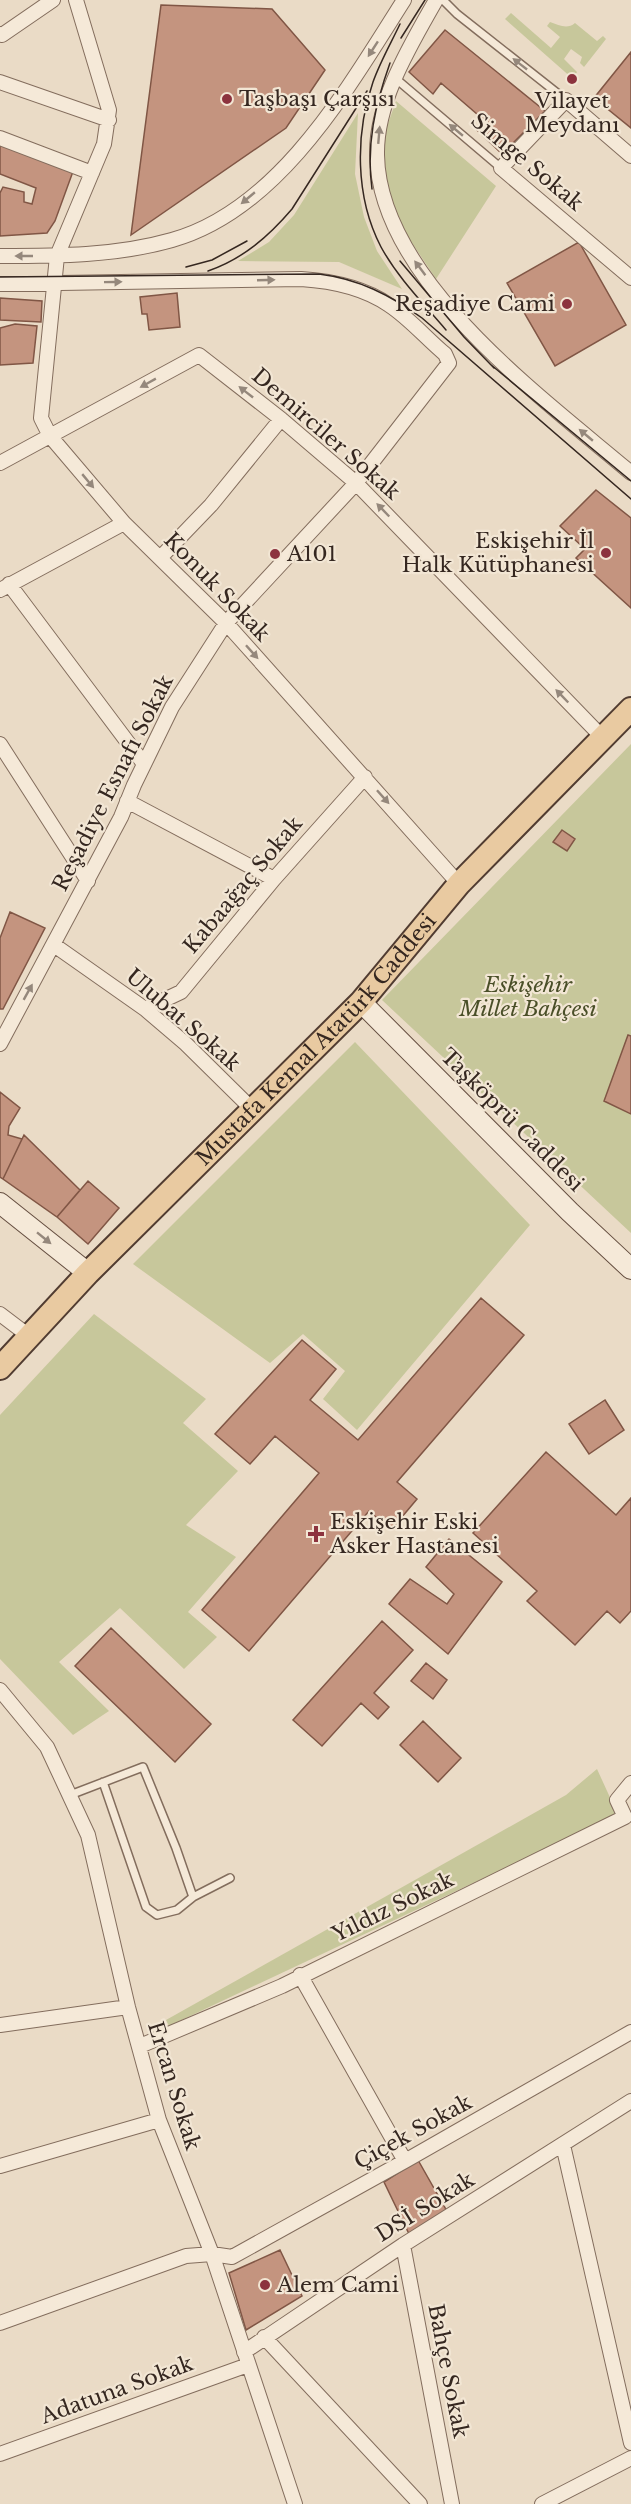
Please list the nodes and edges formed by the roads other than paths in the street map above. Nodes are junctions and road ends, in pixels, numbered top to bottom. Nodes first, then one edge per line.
1 (53, 0) edge
2 (76, 0) edge
3 (404, 0) edge
4 (436, 0) edge
5 (443, 0) edge
6 (1, 37) edge
7 (395, 78) junction
8 (0, 82) edge
9 (566, 100) junction
10 (109, 120) junction
11 (0, 138) edge
12 (631, 156) edge
13 (501, 168) junction
14 (92, 172) junction
15 (0, 256) edge
16 (57, 256) junction
17 (631, 278) edge
18 (55, 283) junction
19 (0, 284) edge
20 (280, 419) junction
21 (50, 436) junction
22 (0, 464) edge
23 (631, 473) edge
24 (356, 483) junction
25 (124, 523) junction
26 (160, 558) junction
27 (4, 587) edge
28 (226, 623) junction
29 (631, 709) edge
30 (603, 738) junction
31 (0, 744) edge
32 (144, 764) junction
33 (365, 777) junction
34 (128, 801) junction
35 (274, 879) junction
36 (88, 881) junction
37 (459, 884) junction
38 (54, 945) junction
39 (361, 1002) junction
40 (145, 1009) junction
41 (0, 1044) edge
42 (253, 1110) junction
43 (0, 1203) edge
44 (631, 1269) edge
45 (88, 1273) junction
46 (0, 1314) edge
47 (29, 1336) junction
48 (0, 1368) edge
49 (0, 1690) edge
50 (103, 1782) junction
51 (631, 1783) edge
52 (70, 1795) junction
53 (628, 1823) edge
54 (230, 1878) dead end
55 (193, 1897) junction
56 (300, 1975) junction
57 (128, 2007) junction
58 (0, 2025) edge
59 (631, 2032) edge
60 (140, 2046) junction
61 (631, 2101) edge
62 (159, 2120) junction
63 (563, 2145) junction
64 (405, 2161) junction
65 (0, 2166) edge
66 (403, 2245) junction
67 (212, 2254) junction
68 (0, 2323) edge
69 (264, 2337) junction
70 (246, 2359) junction
71 (631, 2443) edge
72 (0, 2454) edge
73 (631, 2458) edge
74 (295, 2504) edge
75 (420, 2504) edge
76 (452, 2504) edge
77 (542, 2504) edge

1 - 6 street
2 - 10 street
3 -> 16 street
4 - 7 street
9 -> 5 lane
13 -> 7 lane, Simge Sokak
23 -> 7 street
8 - 10 street
9 - 12 street
9 - 13 street
10 - 14 street, Konuk Sokak
11 - 14 street
13 - 17 street, Simge Sokak
14 - 16 street, Konuk Sokak
16 -> 15 street
16 - 18 street, Konuk Sokak
18 - 19 street
18 - 21 street, Konuk Sokak
18 -> 24 street, Reşadiye Esnafı Sokak
20 -> 21 street, Demirciler Sokak
20 - 24 street, Demirciler Sokak
20 - 26 street
21 - 22 street, Demirciler Sokak
21 -> 25 street, Konuk Sokak
24 - 28 street, Reşadiye Esnafı Sokak
30 -> 24 street, Demirciler Sokak
25 - 26 street, Konuk Sokak
25 - 27 street
26 - 28 street, Konuk Sokak
27 - 32 street
28 - 32 street, Reşadiye Esnafı Sokak
28 -> 33 street, Konuk Sokak
29 - 30 main road, Mustafa Kemal Atatürk Caddesi
30 - 37 main road, Mustafa Kemal Atatürk Caddesi
31 - 36 street
32 - 34 street, Reşadiye Esnafı Sokak
33 - 35 street, Kabaağaç Sokak
33 -> 37 street, Konuk Sokak
34 - 35 street
34 - 36 street, Reşadiye Esnafı Sokak
35 - 40 street, Kabaağaç Sokak
36 - 38 street, Reşadiye Esnafı Sokak
37 - 39 main road, Mustafa Kemal Atatürk Caddesi
38 - 40 street, Ulubat Sokak
41 -> 38 street, Reşadiye Esnafı Sokak
39 - 42 main road, Mustafa Kemal Atatürk Caddesi
39 - 44 main road, Taşköprü Caddesi
40 - 42 street, Ulubat Sokak
42 - 45 main road, Mustafa Kemal Atatürk Caddesi
43 -> 45 main road
45 - 47 main road, Mustafa Kemal Atatürk Caddesi
46 - 47 street
47 - 48 main road, Mustafa Kemal Atatürk Caddesi
49 - 52 street, Ercan Sokak
50 - 52 lane
50 - 55 lane
50 - 55 lane
51 - 53 street, Yıldız Sokak
52 - 57 street, Ercan Sokak
53 - 56 street, Yıldız Sokak
54 - 55 lane
56 - 60 street, Yıldız Sokak
56 - 64 street
57 - 58 street
57 - 60 street, Ercan Sokak
59 - 64 street, Çiçek Sokak
60 - 62 street, Ercan Sokak
61 - 63 street, DSİ Sokak
62 - 65 street
62 - 67 street, Ercan Sokak
63 - 66 street, DSİ Sokak
63 - 71 street
64 - 67 street, Çiçek Sokak
66 - 69 street, DSİ Sokak
66 - 76 street, Bahçe Sokak
67 - 68 street, Çiçek Sokak
67 - 70 street, Ercan Sokak
69 - 70 street, DSİ Sokak
69 - 75 street
70 - 72 street, Adatuna Sokak
70 - 74 street, Ercan Sokak
73 - 77 street

